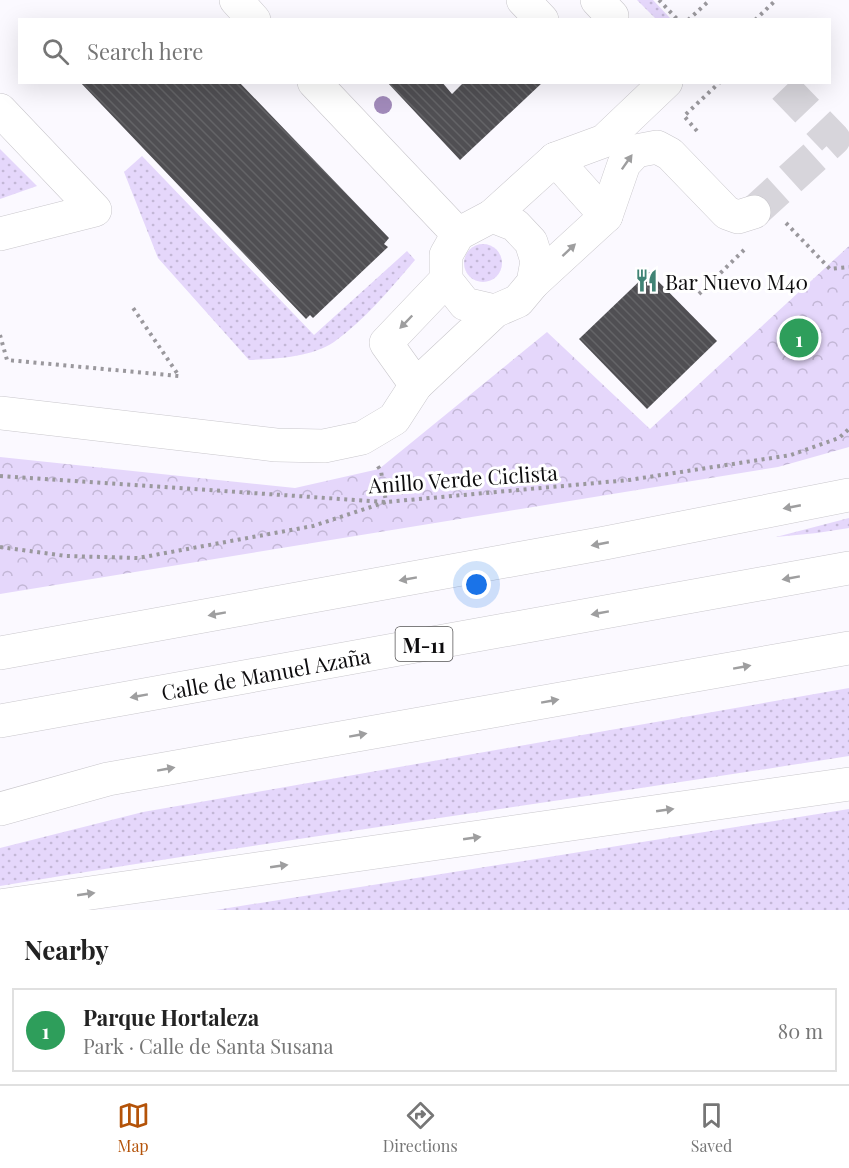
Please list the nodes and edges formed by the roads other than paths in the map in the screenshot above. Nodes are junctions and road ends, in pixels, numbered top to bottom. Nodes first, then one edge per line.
1 (236, 0) edge
2 (524, 0) edge
3 (597, 0) edge
4 (252, 18) edge
5 (540, 18) edge
6 (610, 18) edge
7 (316, 84) edge
8 (664, 84) edge
9 (0, 110) edge
10 (555, 159) junction
11 (754, 212) tunnel mouth
12 (492, 216) junction
13 (606, 216) junction
14 (0, 234) edge
15 (458, 234) junction
16 (446, 280) junction
17 (533, 284) junction
18 (495, 312) junction
19 (416, 386) junction
20 (0, 413) edge
21 (849, 495) edge
22 (849, 567) edge
23 (849, 648) edge
24 (0, 653) edge
25 (0, 722) edge
26 (108, 779) junction
27 (849, 784) edge
28 (0, 786) edge
29 (0, 809) edge
30 (10, 906) edge

1 - 4 main road
2 - 5 main road
3 - 6 main road
7 - 15 main road
8 - 10 main road
9 - 14 main road
10 - 12 main road
10 - 13 main road
13 -> 11 main road
12 - 15 main road
12 - 17 main road
17 -> 13 main road
15 - 16 main road
16 - 18 main road
16 -> 19 main road
17 - 18 main road
18 - 19 main road
19 - 20 main road
21 -> 24 main road
22 -> 25 main road, Calle de Manuel Azaña / M-11
26 -> 23 main road
26 - 28 main road
26 - 29 main road
30 -> 27 main road

